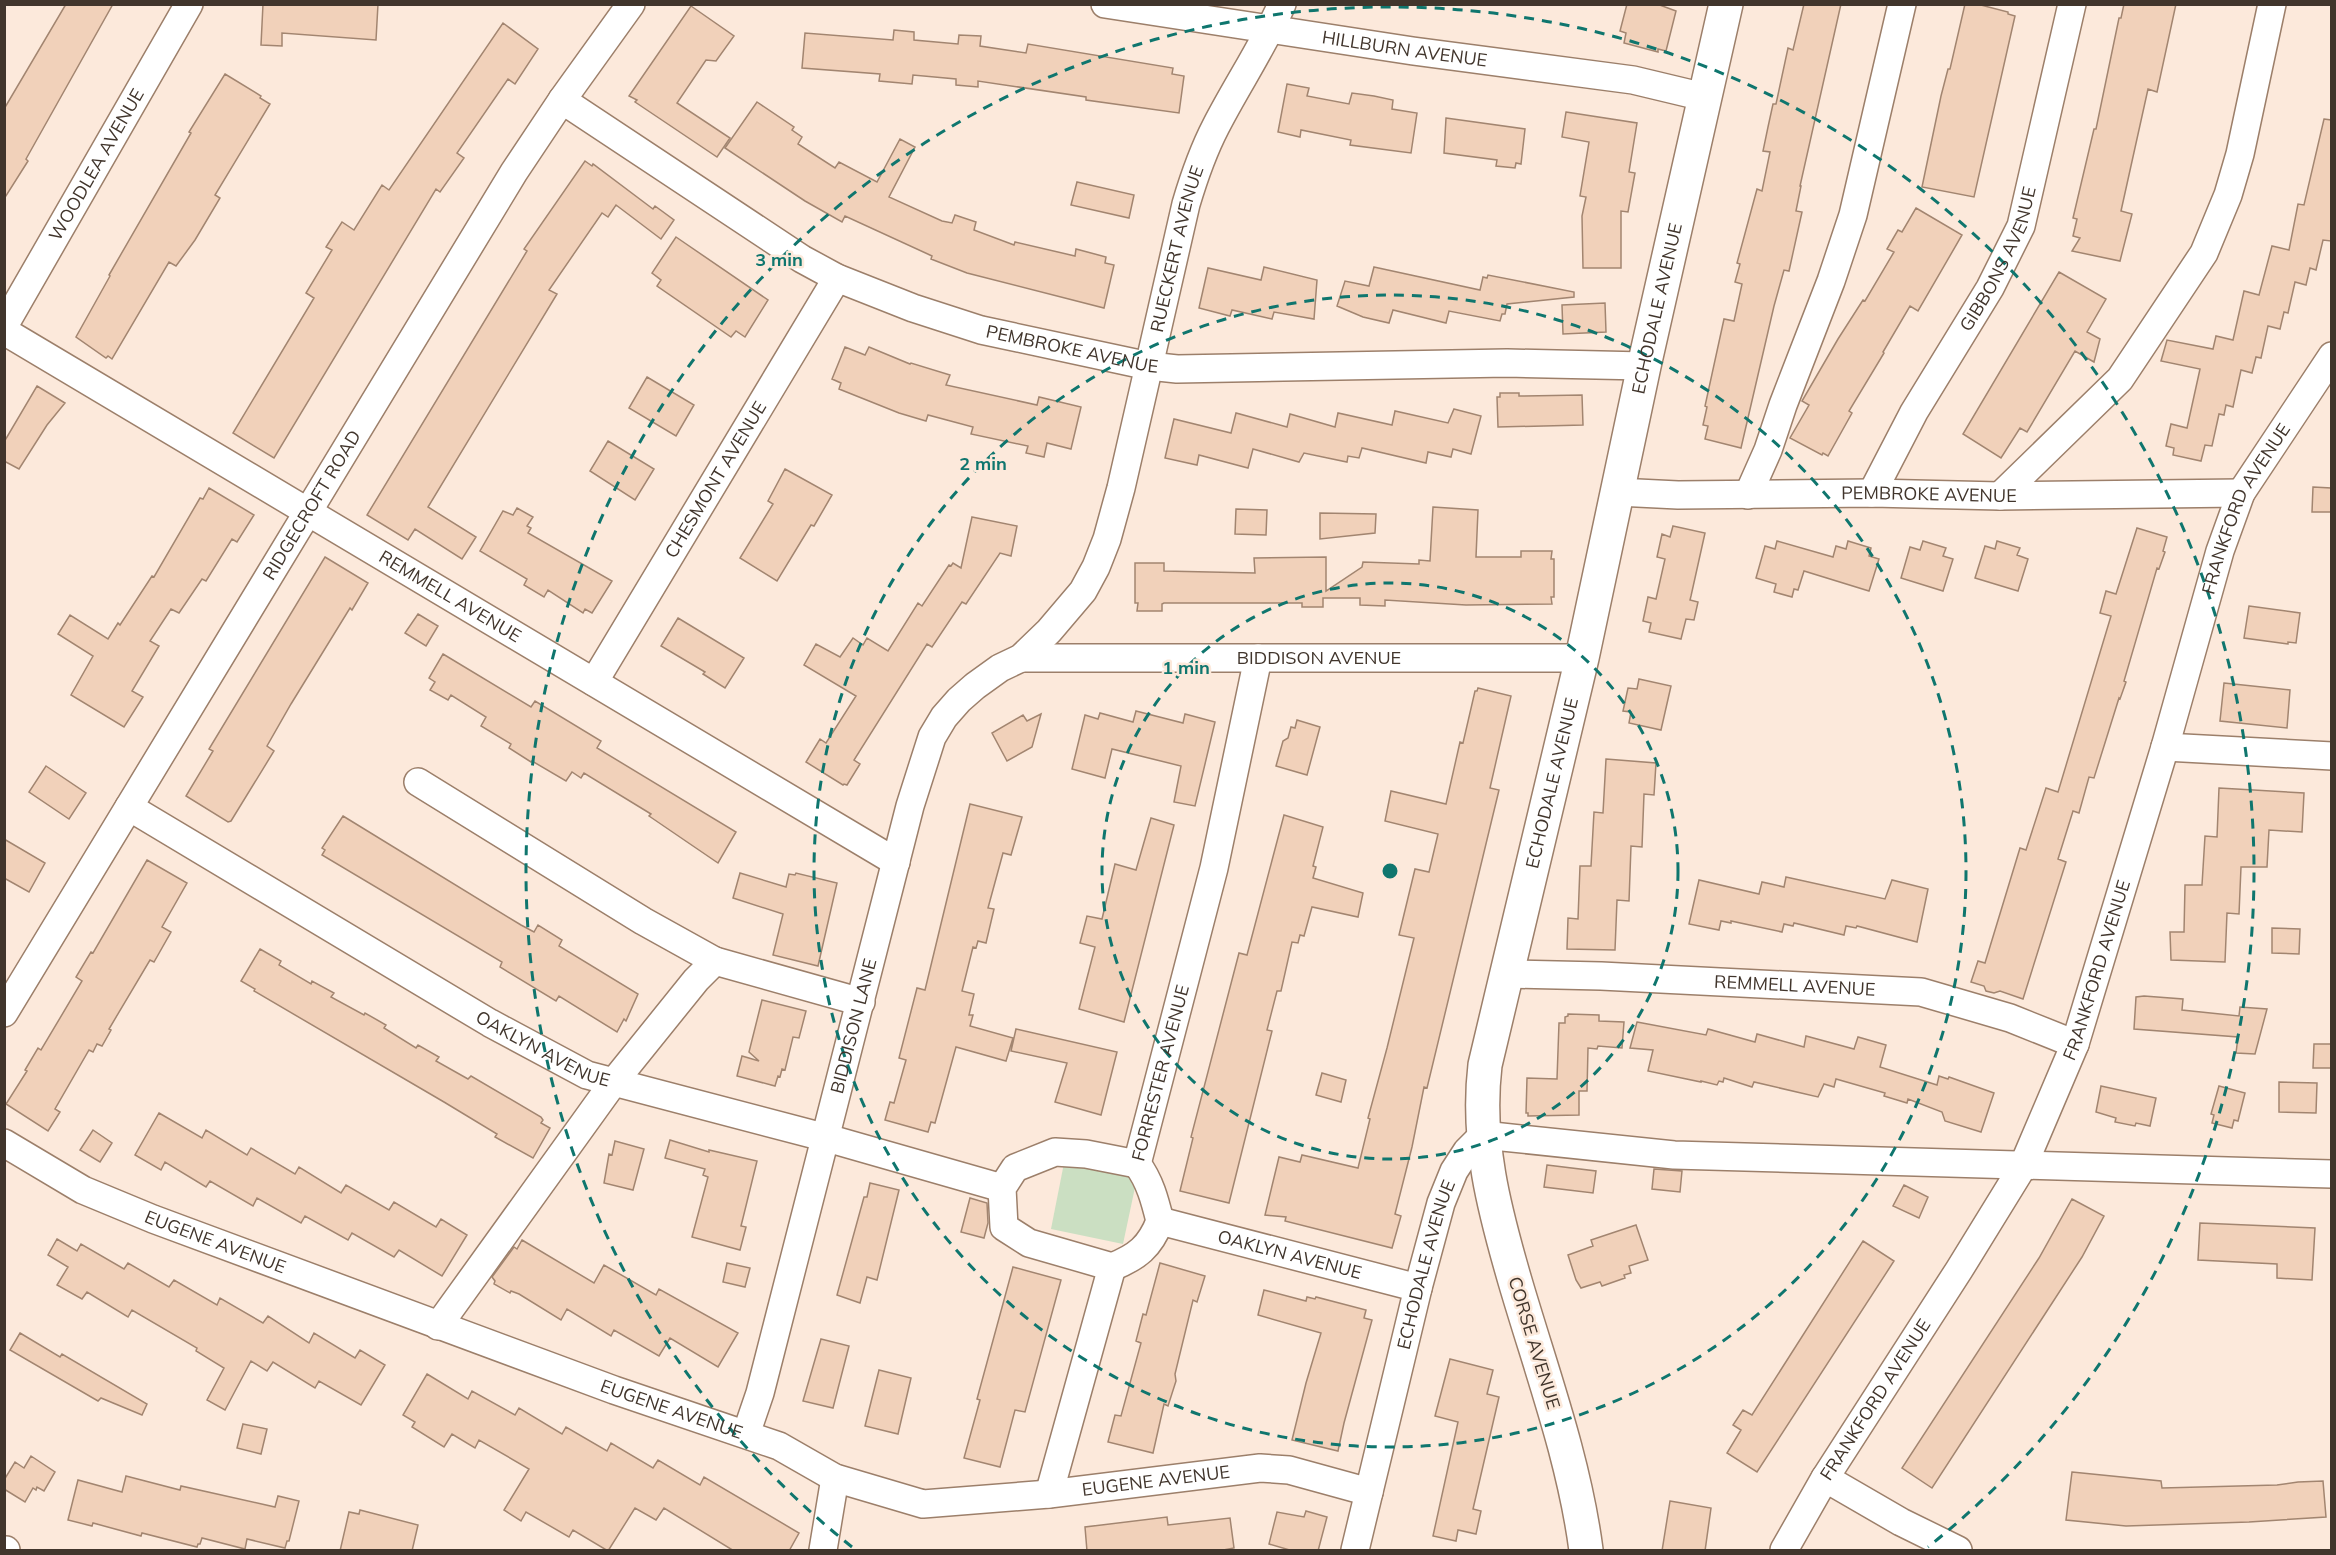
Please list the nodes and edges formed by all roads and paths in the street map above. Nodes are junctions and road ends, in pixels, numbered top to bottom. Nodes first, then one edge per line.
1 (189, 4) edge
2 (631, 4) edge
3 (1105, 4) edge
4 (1282, 4) edge
5 (1726, 4) edge
6 (1902, 4) edge
7 (2072, 4) edge
8 (2272, 4) edge
9 (1270, 29) junction
10 (1704, 97) junction
11 (562, 100) junction
12 (837, 278) junction
13 (4, 329) edge
14 (2331, 356) edge
15 (1149, 366) junction
16 (1644, 366) junction
17 (1617, 492) junction
18 (1872, 493) junction
19 (2241, 493) junction
20 (1748, 495) junction
21 (2000, 496) junction
22 (307, 511) junction
23 (1021, 658) junction
24 (1258, 658) junction
25 (1582, 658) junction
26 (594, 682) junction
27 (2165, 747) junction
28 (2331, 756) edge
29 (418, 782) dead end
30 (129, 807) junction
31 (896, 862) junction
32 (715, 961) junction
33 (1507, 974) junction
34 (861, 1002) junction
35 (6, 1009) edge
36 (2075, 1044) junction
37 (613, 1083) junction
38 (1483, 1135) junction
39 (827, 1138) junction
40 (4, 1143) edge
41 (1137, 1164) junction
42 (2023, 1166) junction
43 (2331, 1174) edge
44 (1002, 1188) junction
45 (1160, 1221) junction
46 (1113, 1267) junction
47 (1418, 1288) junction
48 (438, 1326) junction
49 (746, 1434) junction
50 (835, 1478) junction
51 (1825, 1478) junction
52 (1369, 1492) junction
53 (1049, 1494) junction
54 (823, 1551) edge
55 (1355, 1551) edge
56 (1586, 1551) edge
57 (1784, 1551) edge
58 (1958, 1551) edge

1 - 13 street, WOODLEA AVENUE
2 - 11 street, RIDGECROFT ROAD
3 - 9 street, HILLBURN AVENUE
4 - 9 street, RUECKERT AVENUE
5 - 10 main road, ECHODALE AVENUE
6 - 20 street
7 - 18 street, GIBBONS AVENUE
8 - 21 street
9 - 10 street, HILLBURN AVENUE
9 - 15 street, RUECKERT AVENUE
10 - 16 main road, ECHODALE AVENUE
11 - 12 street, PEMBROKE AVENUE
11 - 22 street, RIDGECROFT ROAD
12 - 15 street, PEMBROKE AVENUE
12 - 26 street, CHESMONT AVENUE
13 - 22 street, REMMELL AVENUE
14 - 19 street, FRANKFORD AVENUE
15 - 16 street, PEMBROKE AVENUE
15 - 23 street, RUECKERT AVENUE
16 - 17 main road, ECHODALE AVENUE
17 - 20 street, PEMBROKE AVENUE
17 - 25 main road, ECHODALE AVENUE
18 - 20 street, PEMBROKE AVENUE
18 - 21 street, PEMBROKE AVENUE
19 - 21 street, PEMBROKE AVENUE
19 - 27 street, FRANKFORD AVENUE
22 - 26 street, REMMELL AVENUE
22 - 30 street, RIDGECROFT ROAD
23 - 24 street, BIDDISON AVENUE
23 - 31 street, BIDDISON LANE
24 - 25 street, BIDDISON AVENUE
24 - 41 street, FORRESTER AVENUE
25 - 33 main road, ECHODALE AVENUE
26 - 31 street, REMMELL AVENUE
27 - 28 street
27 - 36 street, FRANKFORD AVENUE
29 - 32 street
30 - 35 street, RIDGECROFT ROAD
30 - 37 street, OAKLYN AVENUE
31 - 34 street, BIDDISON LANE
32 - 34 street
32 - 37 street
33 - 36 street, REMMELL AVENUE
33 - 38 main road, ECHODALE AVENUE
34 - 39 street, BIDDISON LANE
36 - 42 street, FRANKFORD AVENUE
37 - 39 street, OAKLYN AVENUE
37 - 48 street
38 - 42 street
38 - 47 street, ECHODALE AVENUE
38 - 56 main road, CORSE AVENUE
39 - 44 street, OAKLYN AVENUE
39 - 49 street, BIDDISON LANE
40 - 48 street, EUGENE AVENUE
41 - 44 street
41 - 45 street, FORRESTER AVENUE
42 - 43 street
42 - 51 street, FRANKFORD AVENUE
44 - 46 street
45 - 46 street
45 - 47 street, OAKLYN AVENUE
46 - 53 street
47 - 52 street, ECHODALE AVENUE
48 - 49 street, EUGENE AVENUE
49 - 50 street, EUGENE AVENUE
50 - 53 street, EUGENE AVENUE
50 - 54 street
51 - 57 street, FRANKFORD AVENUE
51 - 58 street
52 - 53 street, EUGENE AVENUE
52 - 55 street, ECHODALE AVENUE

